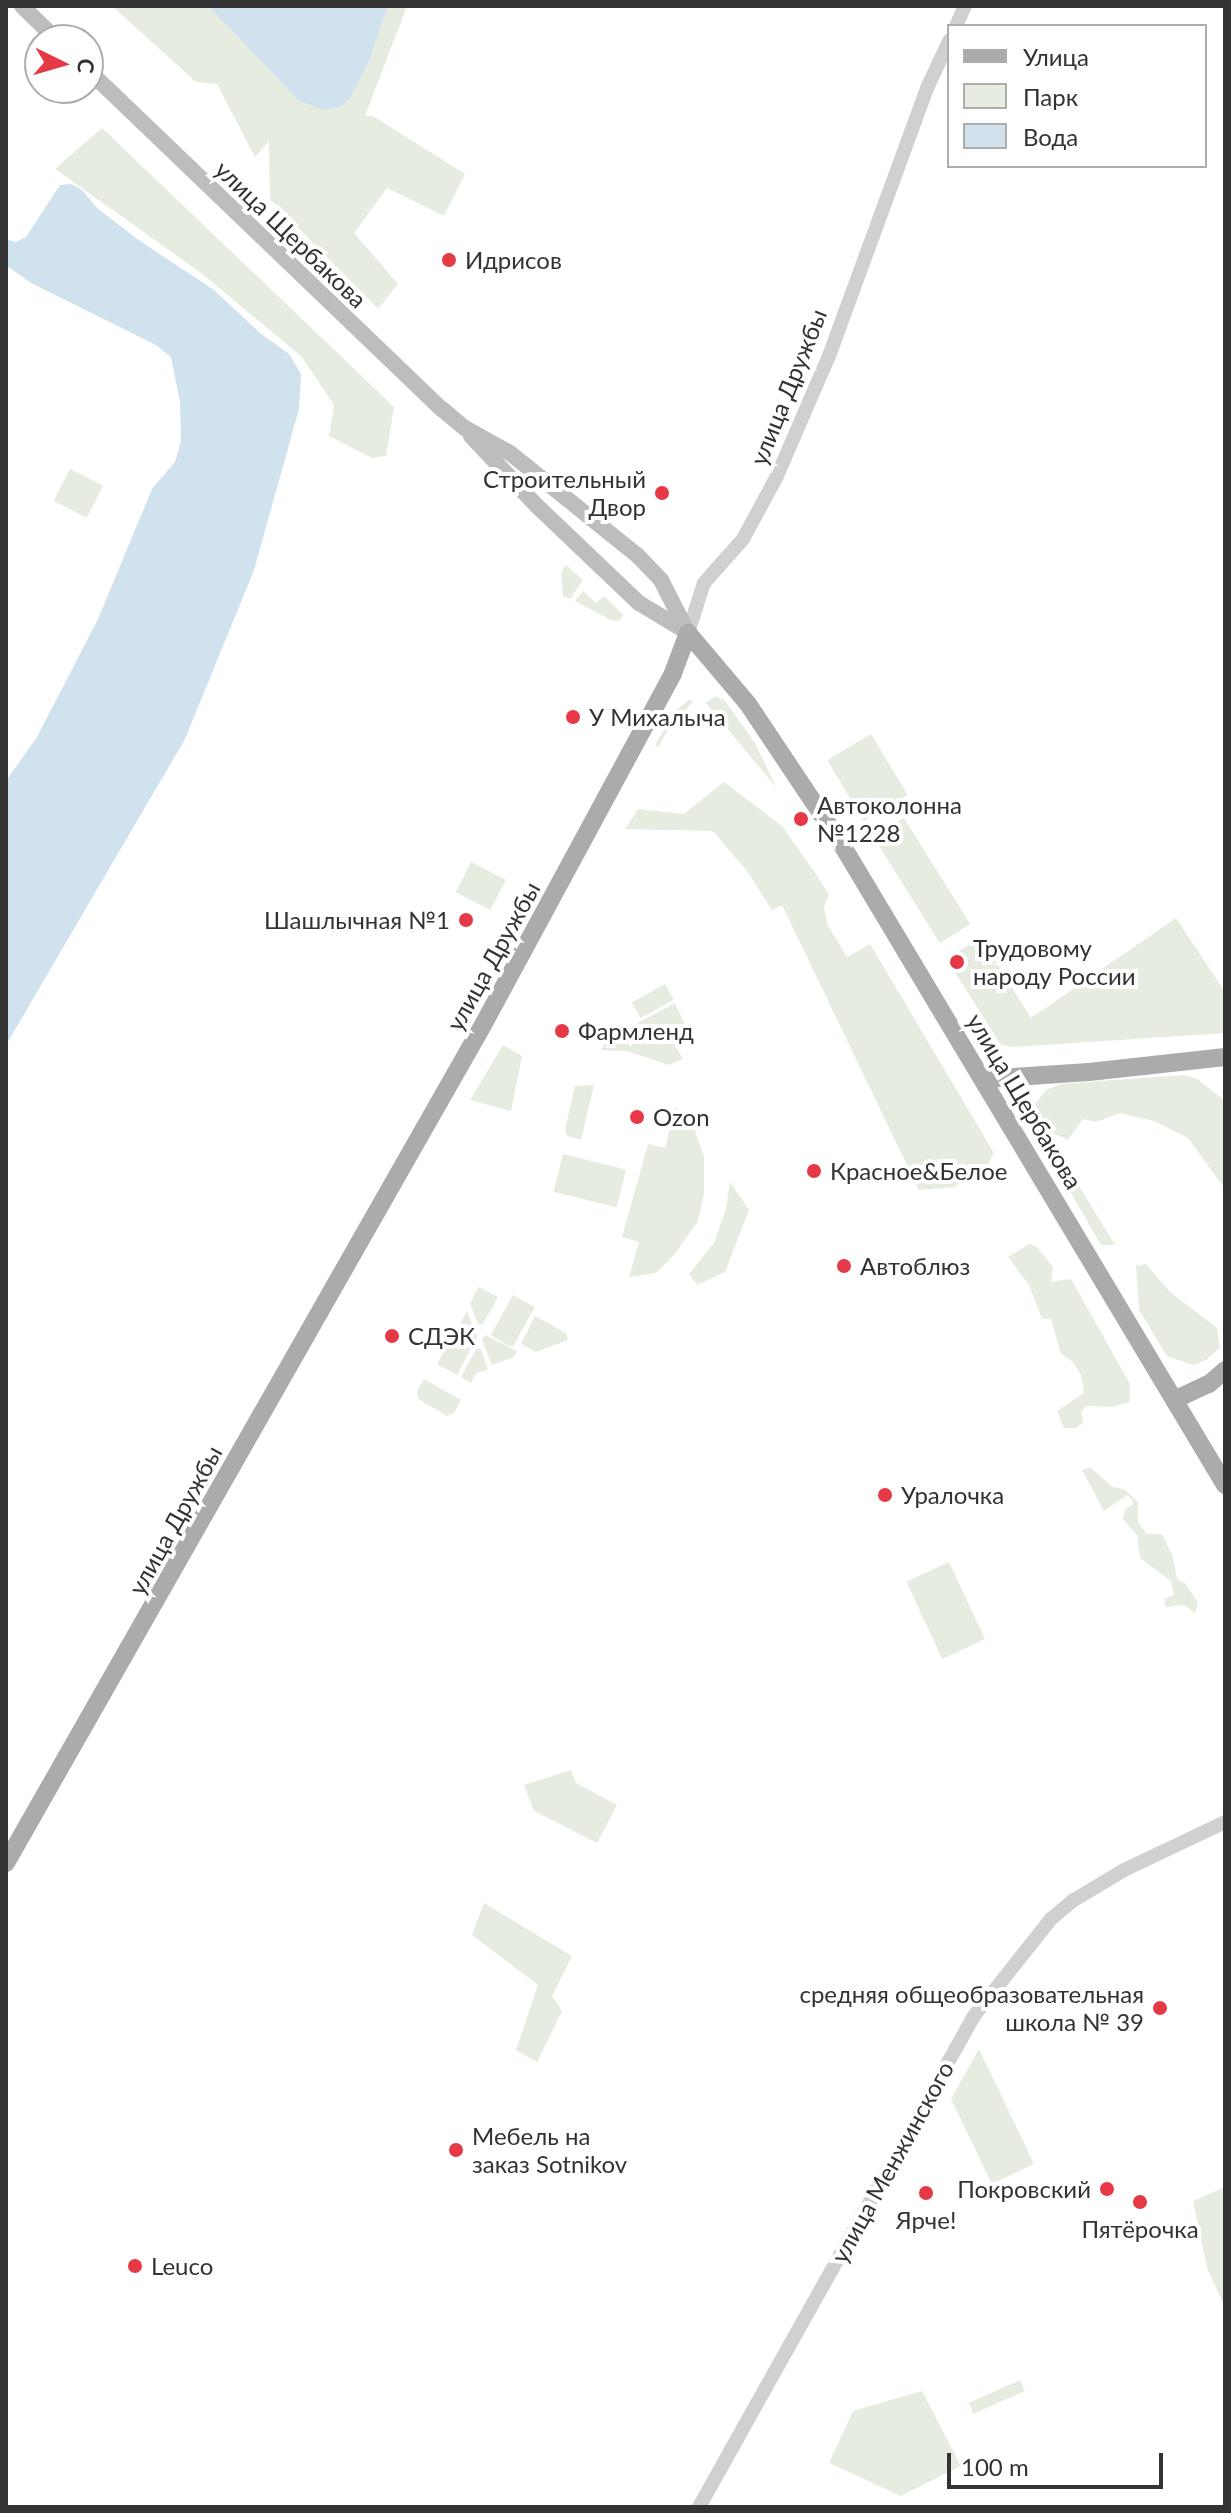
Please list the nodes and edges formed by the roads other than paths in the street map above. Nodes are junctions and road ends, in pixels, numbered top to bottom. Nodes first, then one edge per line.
1 (22, 6) edge
2 (41, 24) edge
3 (947, 45) edge
4 (104, 86) edge
5 (465, 428) junction
6 (688, 633) junction
7 (1225, 1057) edge
8 (984, 1079) junction
9 (1225, 1370) edge
10 (1174, 1400) junction
11 (1225, 1485) edge
12 (1225, 1822) edge
13 (6, 1863) edge
14 (699, 2507) edge

1 - 2 main road
3 - 6 street, улица Дружбы
4 - 5 main road, улица Щербакова
5 - 6 main road, улица Щербакова
5 - 6 main road, улица Щербакова
6 - 8 main road, улица Щербакова
6 - 13 main road, улица Дружбы
7 - 8 main road
8 - 10 main road, улица Щербакова
9 - 10 main road
10 - 11 main road, улица Щербакова
12 - 14 street, улица Менжинского

